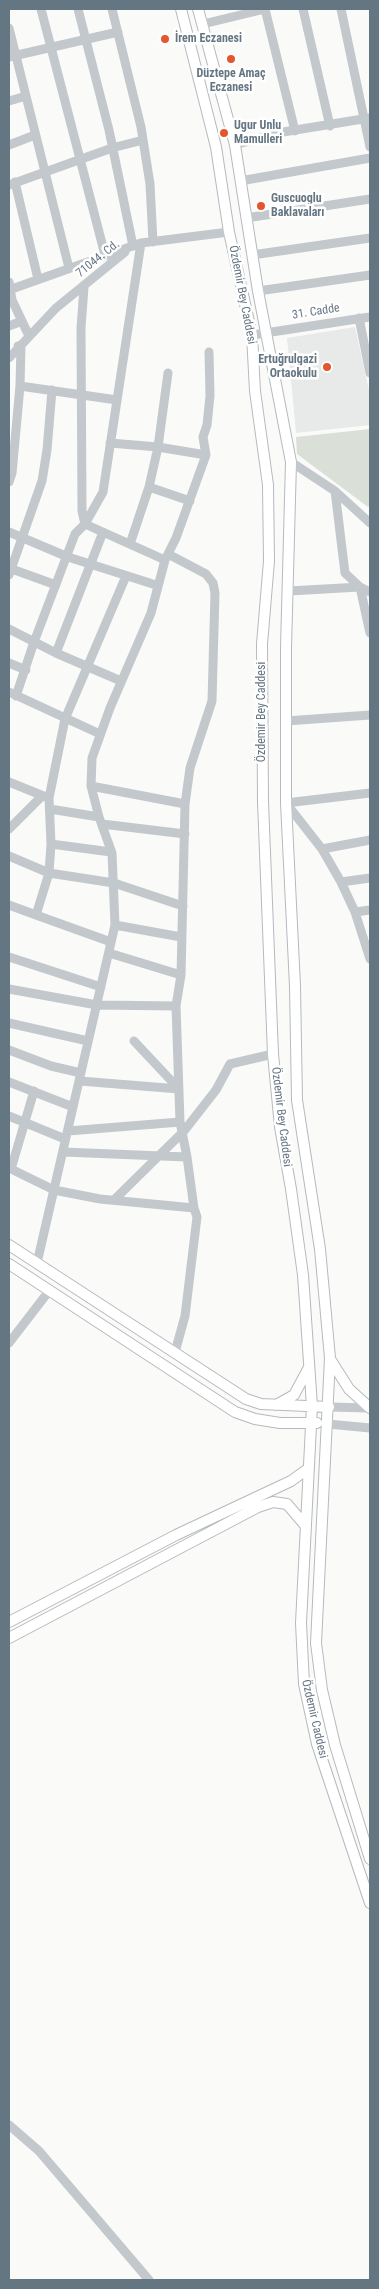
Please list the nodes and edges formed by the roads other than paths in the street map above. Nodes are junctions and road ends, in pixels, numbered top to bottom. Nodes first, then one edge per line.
1 (41, 9) edge
2 (78, 9) edge
3 (112, 9) edge
4 (181, 9) edge
5 (198, 9) edge
6 (265, 9) edge
7 (303, 9) edge
8 (341, 9) edge
9 (203, 24) junction
10 (9, 28) edge
11 (118, 32) junction
12 (87, 40) junction
13 (51, 47) junction
14 (12, 56) edge
15 (26, 96) junction
16 (9, 101) edge
17 (368, 118) edge
18 (330, 126) junction
19 (295, 131) junction
20 (35, 135) junction
21 (143, 140) junction
22 (9, 145) edge
23 (235, 145) junction
24 (112, 148) junction
25 (370, 148) edge
26 (370, 158) edge
27 (80, 159) junction
28 (44, 172) junction
29 (240, 181) junction
30 (12, 183) edge
31 (370, 199) edge
32 (246, 218) junction
33 (230, 232) junction
34 (370, 238) edge
35 (153, 242) junction
36 (137, 245) junction
37 (105, 255) junction
38 (252, 255) junction
39 (69, 268) junction
40 (370, 274) edge
41 (38, 279) junction
42 (9, 287) edge
43 (84, 287) junction
44 (258, 291) junction
45 (370, 317) edge
46 (359, 318) junction
47 (22, 321) junction
48 (9, 326) edge
49 (265, 332) junction
50 (252, 335) junction
51 (29, 336) junction
52 (21, 345) junction
53 (9, 350) edge
54 (209, 352) dead end
55 (9, 358) edge
56 (168, 372) dead end
57 (370, 373) edge
58 (20, 386) junction
59 (52, 390) junction
60 (82, 395) junction
61 (117, 400) junction
62 (110, 443) junction
63 (158, 447) junction
64 (206, 455) junction
65 (291, 462) junction
66 (9, 482) edge
67 (149, 487) junction
68 (335, 491) junction
69 (190, 501) junction
70 (369, 520) edge
71 (85, 524) junction
72 (9, 532) edge
73 (103, 532) junction
74 (24, 537) junction
75 (130, 544) junction
76 (68, 557) junction
77 (166, 557) junction
78 (90, 563) junction
79 (10, 571) edge
80 (126, 576) junction
81 (56, 585) junction
82 (156, 585) junction
83 (360, 587) junction
84 (289, 591) junction
85 (370, 592) edge
86 (9, 629) edge
87 (370, 632) edge
88 (34, 642) junction
89 (56, 653) junction
90 (9, 663) edge
91 (86, 666) junction
92 (26, 670) junction
93 (122, 681) junction
94 (13, 694) edge
95 (370, 715) edge
96 (65, 719) junction
97 (286, 721) junction
98 (100, 734) junction
99 (9, 782) edge
100 (91, 786) junction
101 (370, 793) edge
102 (46, 797) junction
103 (286, 803) junction
104 (185, 804) junction
105 (50, 809) junction
106 (100, 820) junction
107 (9, 829) edge
108 (185, 834) junction
109 (370, 840) edge
110 (51, 844) junction
111 (322, 849) junction
112 (111, 852) junction
113 (9, 856) edge
114 (49, 873) junction
115 (370, 878) edge
116 (341, 882) junction
117 (114, 884) junction
118 (9, 905) edge
119 (183, 906) junction
120 (370, 910) edge
121 (355, 912) junction
122 (36, 915) junction
123 (115, 925) junction
124 (181, 937) junction
125 (111, 942) junction
126 (368, 942) edge
127 (109, 953) junction
128 (9, 956) edge
129 (370, 959) edge
130 (181, 975) junction
131 (101, 987) junction
132 (9, 988) edge
133 (97, 1005) junction
134 (176, 1006) junction
135 (9, 1023) edge
136 (88, 1041) junction
137 (134, 1041) dead end
138 (9, 1050) edge
139 (273, 1054) junction
140 (80, 1077) junction
141 (9, 1082) edge
142 (179, 1089) junction
143 (34, 1091) junction
144 (73, 1107) junction
145 (9, 1116) edge
146 (26, 1122) junction
147 (182, 1126) junction
148 (67, 1135) junction
149 (63, 1152) junction
150 (159, 1156) junction
151 (187, 1157) junction
152 (10, 1168) edge
153 (54, 1190) junction
154 (114, 1200) junction
155 (194, 1208) junction
156 (9, 1245) edge
157 (37, 1263) junction
158 (9, 1264) edge
159 (50, 1291) junction
160 (9, 1342) edge
161 (175, 1352) junction
162 (330, 1358) junction
163 (310, 1363) junction
164 (276, 1405) junction
165 (312, 1406) junction
166 (329, 1406) junction
167 (370, 1408) edge
168 (312, 1422) junction
169 (328, 1424) junction
170 (370, 1428) edge
171 (309, 1468) junction
172 (305, 1524) junction
173 (9, 1622) edge
174 (9, 1638) edge
175 (370, 1859) edge
176 (370, 1904) edge
177 (9, 2125) edge
178 (149, 2280) edge

1 - 13 street
2 - 12 street
3 - 11 street
4 - 33 main road, Özdemir Bey Caddesi
5 - 9 main road, Özdemir Caddesi
6 - 9 street
6 - 19 street
7 - 18 street
8 - 17 street
9 - 23 main road, Özdemir Caddesi
10 - 14 street
11 - 12 street
11 - 21 street
12 - 13 street
12 - 24 street
13 - 14 street
13 - 27 street
14 - 15 street
15 - 16 street
15 - 20 street
17 - 18 street
17 - 25 street
18 - 19 street
19 - 23 street
20 - 22 street
20 - 28 street
21 - 24 street
21 - 35 street
23 - 29 main road, Özdemir Caddesi
24 - 27 street
24 - 36 street
26 - 29 street
27 - 28 street
27 - 37 street
28 - 30 street
28 - 39 street
29 - 32 main road, Özdemir Caddesi
30 - 41 street
31 - 32 street
32 - 38 main road, Özdemir Caddesi
33 - 35 street, 71044. Cd.
33 - 50 main road, Özdemir Bey Caddesi
34 - 38 street
35 - 36 street, 71044. Cd.
36 - 37 street
36 - 43 street, 71044. Cd.
36 - 61 street
37 - 39 street
38 - 44 main road, Özdemir Caddesi
39 - 41 street
40 - 44 street
41 - 42 street
42 - 47 street
43 - 51 street, 71044. Cd.
43 - 60 street
44 - 49 main road, Özdemir Caddesi
45 - 46 street, 31. Cadde
46 - 49 street, 31. Cadde
46 - 57 street
47 - 48 street
47 - 51 street
49 - 50 street, 31. Cadde
49 - 65 main road, Özdemir Caddesi
50 - 139 main road, Özdemir Bey Caddesi
51 - 52 street, 71044. Cd.
52 - 53 street
52 - 55 street, 71044. Cd.
52 - 58 street
54 - 64 street
56 - 63 street
58 - 59 street
58 - 66 street
59 - 60 street
59 - 74 street
60 - 61 street
60 - 71 street
61 - 62 street
62 - 63 street
62 - 71 street
63 - 64 street
63 - 67 street
64 - 69 street
65 - 68 street
65 - 84 main road, Özdemir Caddesi
67 - 69 street
67 - 75 street
68 - 70 street
68 - 83 street
69 - 77 street
71 - 73 street
71 - 76 street
72 - 74 street
73 - 75 street
73 - 78 street
74 - 76 street
74 - 79 street
75 - 77 street
76 - 78 street
76 - 81 street
77 - 82 street
77 - 104 street
78 - 80 street
78 - 89 street
79 - 81 street
80 - 82 street
80 - 91 street
81 - 88 street
82 - 93 street
83 - 84 street
83 - 85 street
83 - 87 street
84 - 97 main road, Özdemir Caddesi
86 - 88 street
88 - 89 street
88 - 92 street
89 - 91 street
90 - 92 street
91 - 93 street
91 - 96 street
92 - 94 street
93 - 98 street
94 - 96 street
95 - 97 street
96 - 98 street
96 - 102 street
97 - 103 main road, Özdemir Caddesi
98 - 100 street
99 - 102 street
100 - 104 street
100 - 106 street
101 - 103 street
102 - 105 street
102 - 107 street
103 - 111 street
103 - 162 main road, Özdemir Caddesi
104 - 108 street
105 - 106 street
105 - 110 street
106 - 108 street
106 - 112 street
108 - 119 street
109 - 111 street
110 - 112 street
110 - 114 street
111 - 116 street
112 - 117 street
113 - 114 street
114 - 117 street
114 - 122 street
115 - 116 street
116 - 121 street
117 - 119 street
117 - 123 street
118 - 122 street
119 - 124 street
120 - 121 street
121 - 126 street
122 - 125 street
123 - 124 street
123 - 125 street
124 - 130 street
125 - 127 street
126 - 129 street
127 - 130 street
127 - 131 street
128 - 131 street
130 - 134 street
131 - 133 street
132 - 133 street
133 - 134 street
133 - 136 street
134 - 142 street
135 - 136 street
136 - 140 street
137 - 142 street
138 - 140 street
139 - 147 street
139 - 163 main road, Özdemir Bey Caddesi
140 - 142 street
140 - 144 street
141 - 143 street
142 - 147 street
143 - 144 street
143 - 146 street
144 - 148 street
145 - 146 street
146 - 148 street
146 - 152 street
147 - 148 street
147 - 150 street
147 - 151 street
148 - 149 street
149 - 150 street
149 - 153 street
150 - 151 street
150 - 154 street
151 - 155 street
152 - 153 street
153 - 154 street
153 - 157 street
154 - 155 street
155 - 161 street
156 - 157 main road
157 - 161 main road
158 - 159 main road
159 - 160 street
159 - 168 main road
161 - 164 main road
162 - 166 main road, Özdemir Caddesi
162 - 167 main road
163 - 164 main road
163 - 165 main road, Özdemir Bey Caddesi
164 - 165 main road
165 - 166 main road
165 - 168 main road, Özdemir Bey Caddesi
166 - 167 street
166 - 169 main road, Özdemir Caddesi
168 - 169 main road
168 - 171 main road, Özdemir Bey Caddesi
169 - 170 street
169 - 175 main road, Özdemir Caddesi
171 - 172 main road, Özdemir Caddesi
171 - 173 main road
172 - 174 main road
172 - 176 main road, Özdemir Caddesi
177 - 178 street

